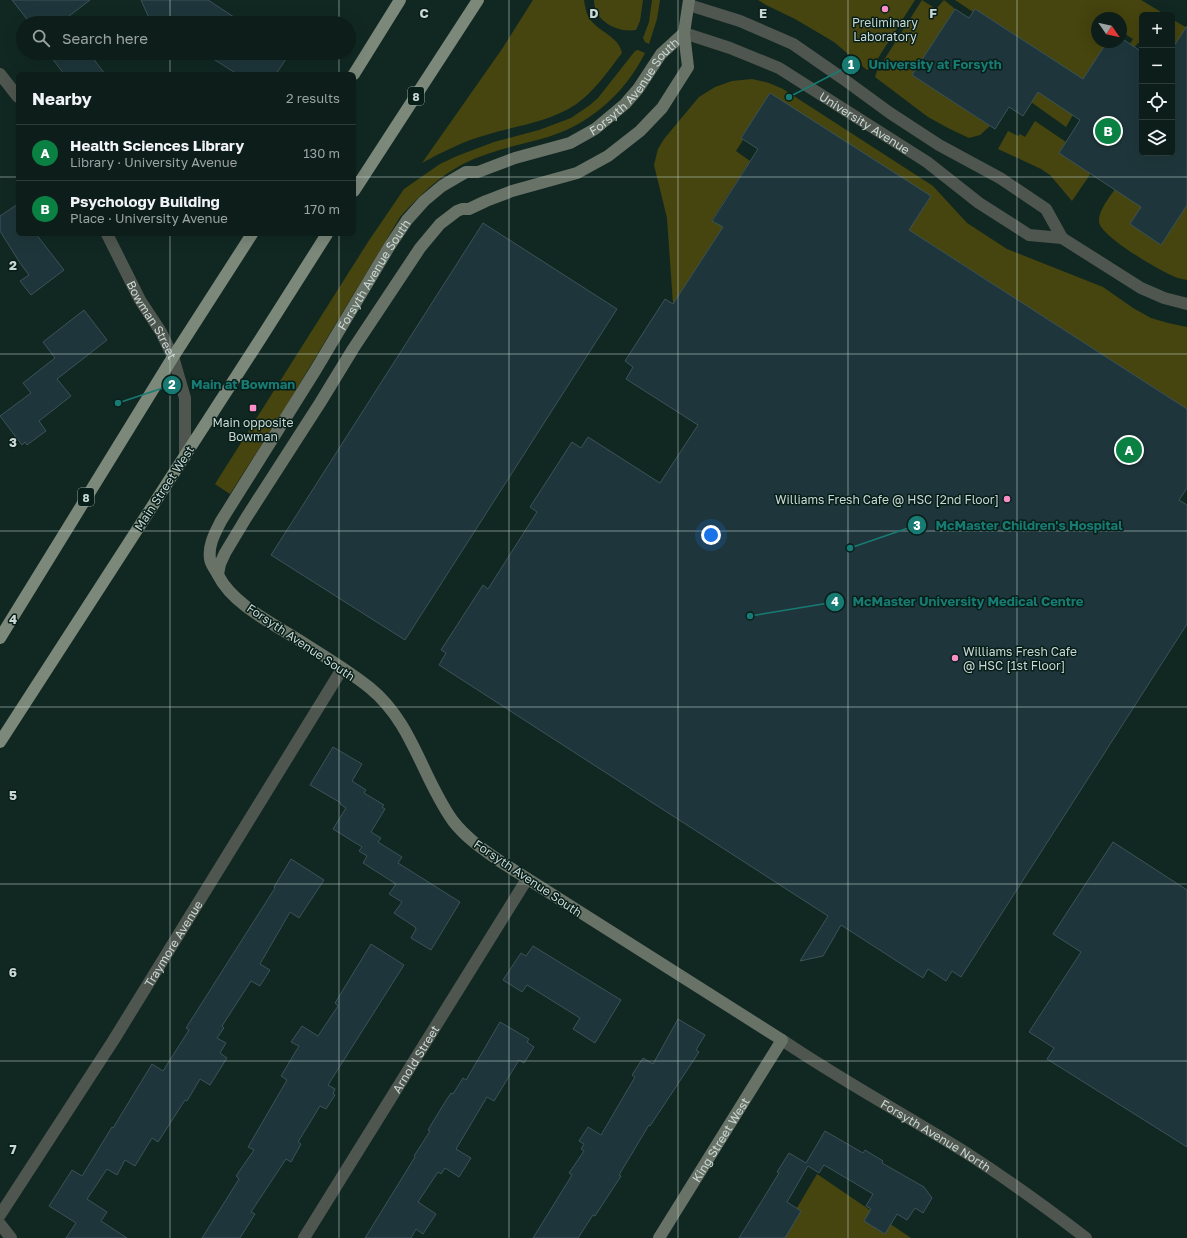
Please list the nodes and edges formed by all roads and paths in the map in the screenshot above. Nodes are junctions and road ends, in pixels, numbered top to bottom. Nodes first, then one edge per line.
1 (400, 0) edge
2 (478, 0) edge
3 (689, 2) edge
4 (684, 33) junction
5 (355, 72) edge
6 (0, 74) edge
7 (16, 94) edge
8 (356, 188) edge
9 (108, 236) edge
10 (251, 236) edge
11 (326, 236) edge
12 (1062, 238) junction
13 (1187, 304) edge
14 (173, 357) junction
15 (185, 457) junction
16 (219, 577) junction
17 (0, 638) edge
18 (342, 669) junction
19 (0, 742) edge
20 (527, 879) junction
21 (782, 1040) junction
22 (0, 1215) edge
23 (0, 1224) edge
24 (11, 1238) edge
25 (304, 1238) edge
26 (659, 1238) edge
27 (1086, 1238) edge

1 - 5 main road
2 - 8 main road, 8
3 - 4 street, University Avenue
3 - 12 street, University Avenue
4 - 12 street, University Avenue
4 - 16 street, Forsyth Avenue South
4 - 16 street, Forsyth Avenue South
6 - 7 street
9 - 14 street, Bowman Street
10 - 14 main road, 8
11 - 15 main road, Main Street West
12 - 13 street, University Avenue
14 - 15 street, Bowman Street
14 - 17 main road, 8
15 - 19 main road, Main Street West
16 - 18 street, Forsyth Avenue South
18 - 20 street, Forsyth Avenue South
18 - 22 street, Traymore Avenue
20 - 21 street, Forsyth Avenue South
20 - 25 street, Arnold Street
21 - 26 street, King Street West
21 - 27 street, Forsyth Avenue North
23 - 24 street

